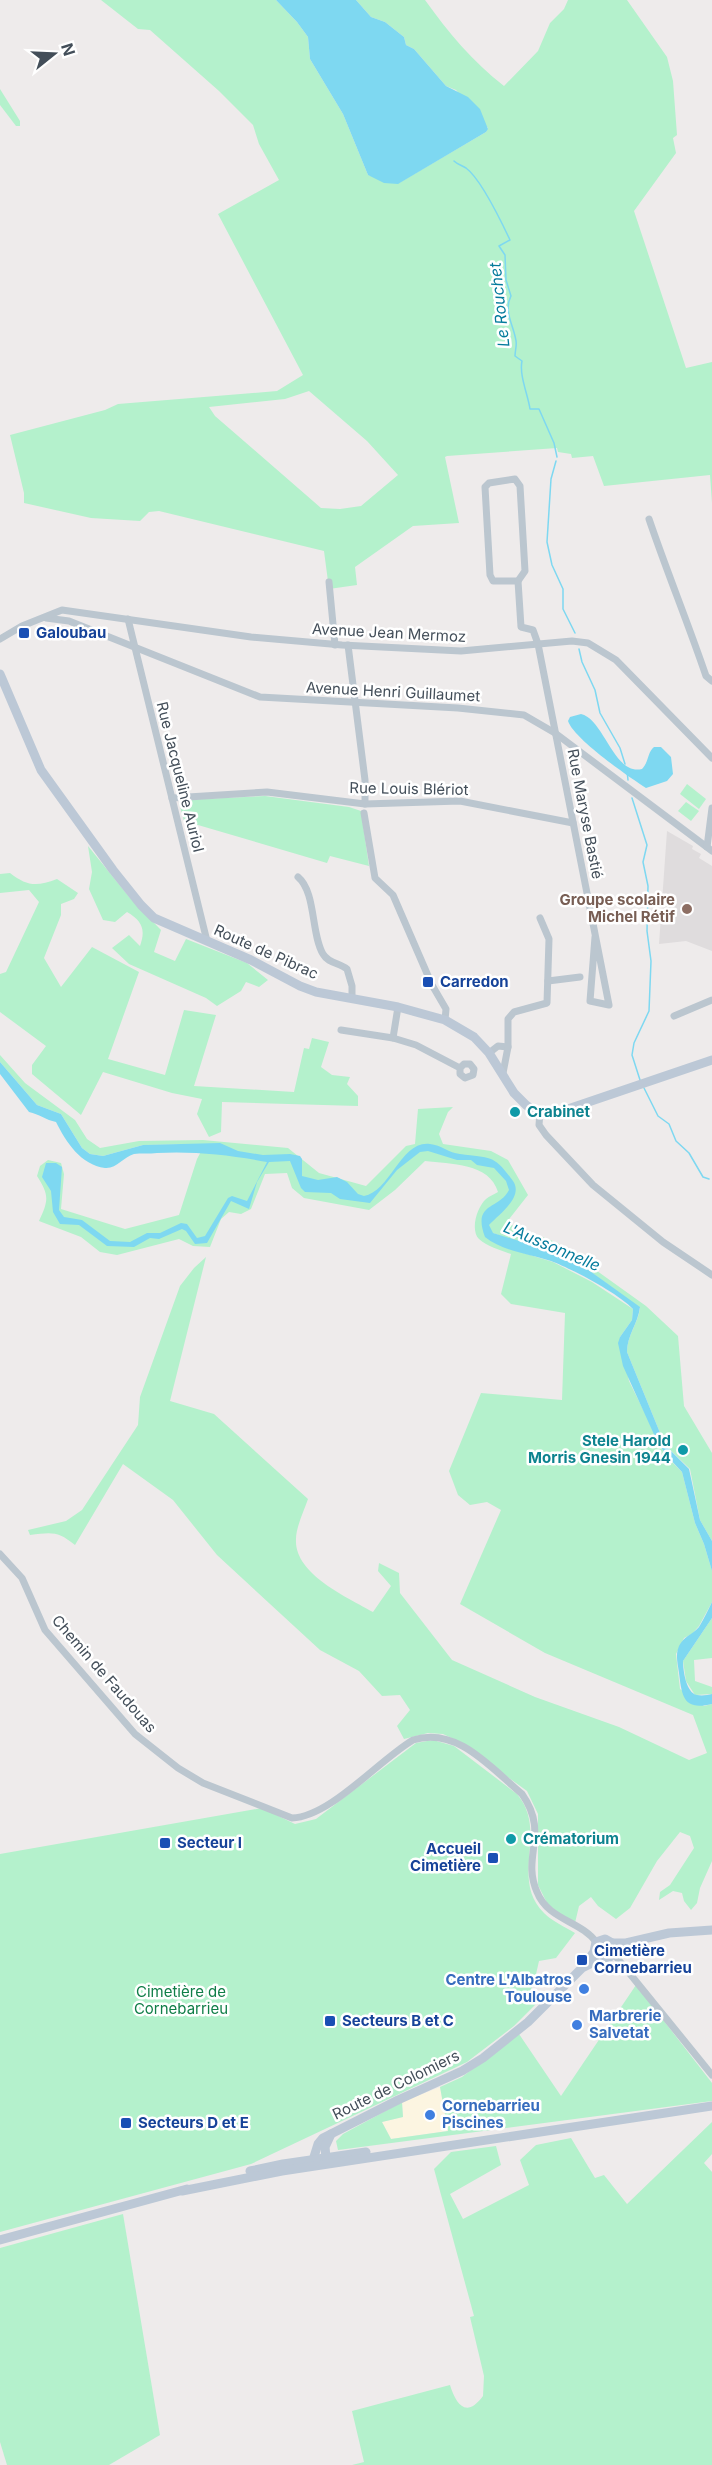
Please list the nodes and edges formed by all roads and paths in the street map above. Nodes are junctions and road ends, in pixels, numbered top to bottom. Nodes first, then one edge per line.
1 (649, 519) dead end
2 (518, 581) junction
3 (329, 582) dead end
4 (44, 618) junction
5 (128, 619) junction
6 (22, 626) junction
7 (0, 631) edge
8 (0, 639) edge
9 (538, 644) junction
10 (335, 645) junction
11 (348, 645) junction
12 (134, 649) junction
13 (1, 674) edge
14 (712, 681) edge
15 (355, 703) junction
16 (555, 733) junction
17 (712, 758) edge
18 (172, 798) junction
19 (365, 804) junction
20 (712, 808) edge
21 (364, 813) dead end
22 (573, 823) junction
23 (709, 849) edge
24 (298, 877) dead end
25 (540, 918) dead end
26 (595, 937) junction
27 (207, 941) junction
28 (579, 977) dead end
29 (548, 981) junction
30 (352, 998) junction
31 (712, 1000) edge
32 (398, 1007) junction
33 (674, 1016) dead end
34 (445, 1020) junction
35 (340, 1030) dead end
36 (393, 1038) junction
37 (508, 1047) junction
38 (489, 1053) junction
39 (712, 1060) edge
40 (460, 1068) dead end
41 (503, 1073) junction
42 (540, 1112) junction
43 (712, 1275) edge
44 (0, 1554) edge
45 (712, 1930) edge
46 (605, 1951) junction
47 (712, 2075) edge
48 (712, 2106) edge
49 (319, 2160) junction
50 (0, 2240) edge

1 - 14 street
2 - 2 street
2 - 9 street
3 - 10 street
4 - 5 street, Avenue Jean Mermoz
4 - 6 street, Avenue Jean Mermoz
4 - 12 street, Avenue Henri Guillaumet
5 - 10 street, Avenue Jean Mermoz
5 - 12 street, Rue Jacqueline Auriol
6 - 7 street
6 - 8 street
9 - 11 street, Avenue Jean Mermoz
9 - 16 street, Rue Maryse Bastié
9 - 17 street, Avenue Jean Mermoz
10 - 11 street, Avenue Jean Mermoz
11 - 15 street
12 - 15 street, Avenue Henri Guillaumet
12 - 18 street, Rue Jacqueline Auriol
13 - 27 main road, Route de Pibrac
15 - 16 street, Avenue Henri Guillaumet
15 - 19 street
16 - 22 street, Rue Maryse Bastié
16 - 23 street, Avenue Henri Guillaumet
18 - 19 street, Rue Louis Blériot
18 - 27 street, Rue Jacqueline Auriol
19 - 22 street, Rue Louis Blériot
20 - 23 street
21 - 34 street
22 - 26 street, Rue Maryse Bastié
24 - 30 street
25 - 29 street
26 - 26 street, Rue Maryse Bastié
27 - 30 main road, Route de Pibrac
28 - 29 street
29 - 37 street
30 - 32 main road, Route de Pibrac
31 - 33 street
32 - 34 main road, Route de Pibrac
32 - 36 street
34 - 38 main road, Route de Pibrac
35 - 36 street
36 - 40 street
37 - 38 street
37 - 41 street
38 - 41 main road, Route de Pibrac
39 - 42 main road
41 - 42 main road, Route de Pibrac
42 - 43 street
44 - 46 street, Chemin de Faudouas
45 - 46 main road, Route de Colomiers
46 - 47 street, Chemin de Faudouas
46 - 49 main road, Route de Colomiers
48 - 49 main road
49 - 50 main road

